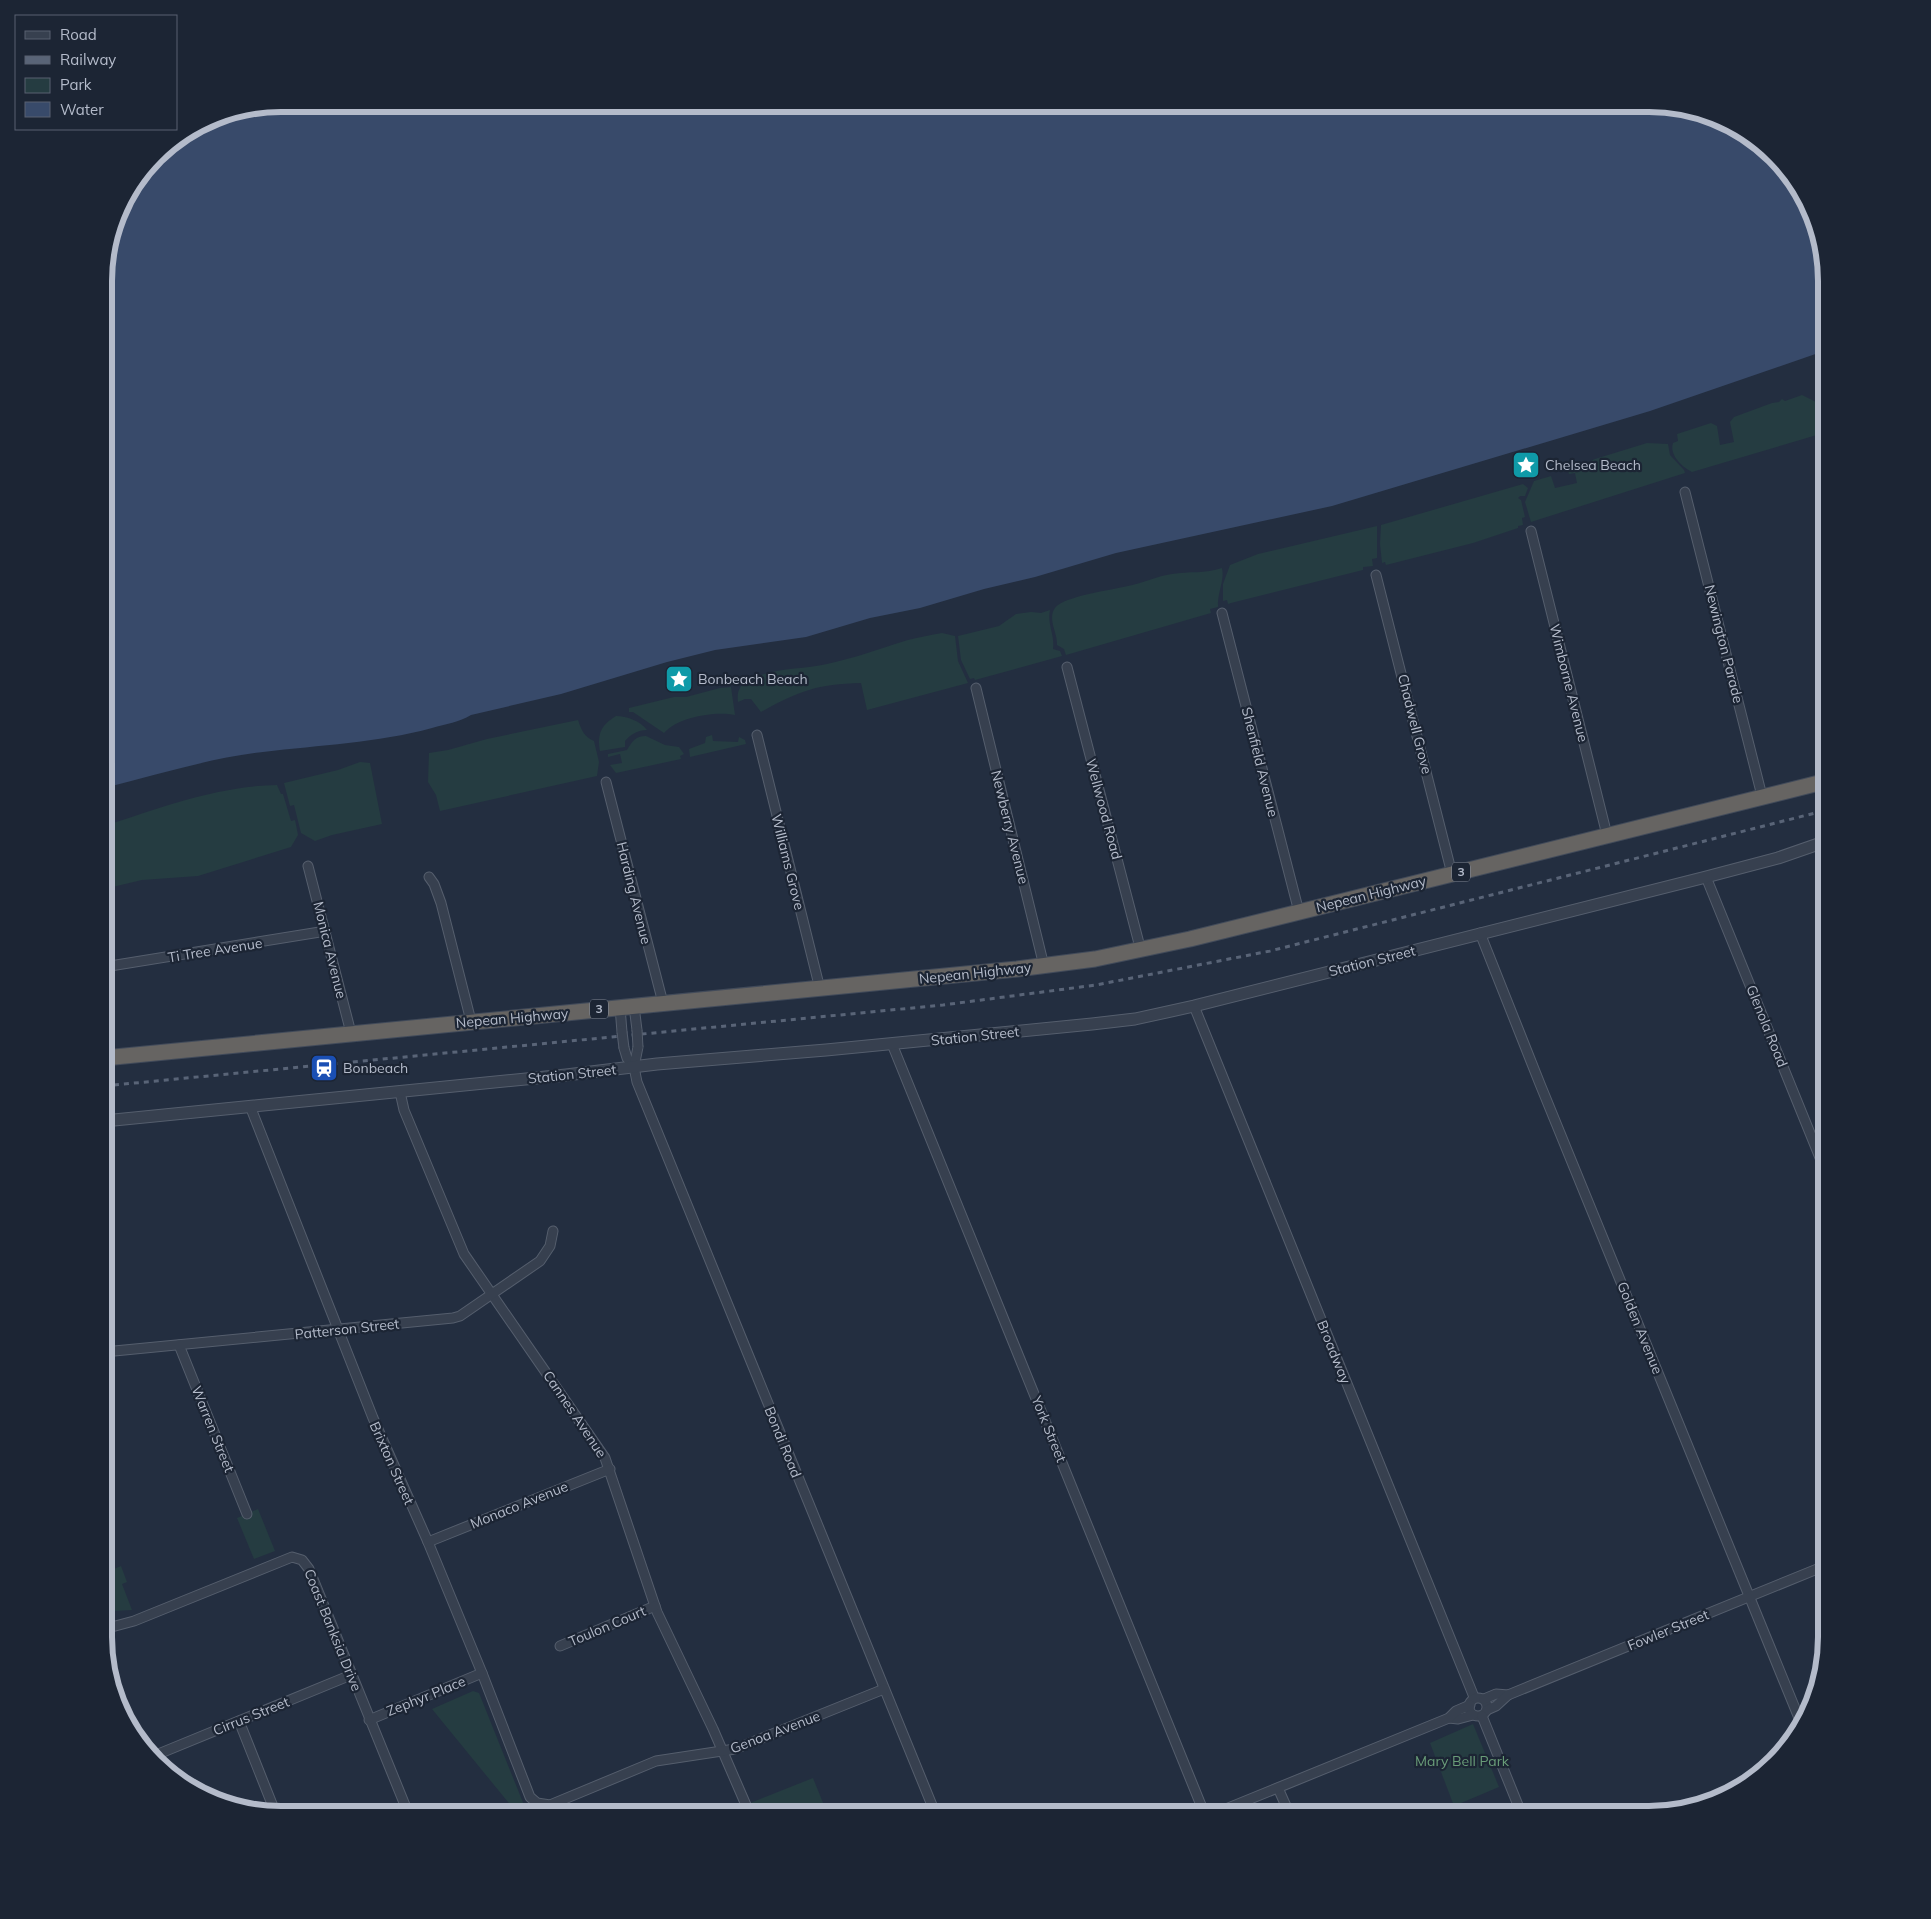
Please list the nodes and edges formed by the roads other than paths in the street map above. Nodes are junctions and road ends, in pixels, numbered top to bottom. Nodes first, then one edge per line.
1 (1684, 492) dead end
2 (1530, 531) dead end
3 (1376, 575) dead end
4 (1222, 613) dead end
5 (1067, 667) dead end
6 (976, 688) dead end
7 (757, 735) dead end
8 (606, 782) dead end
9 (1818, 783) edge
10 (1762, 796) junction
11 (1607, 835) junction
12 (1818, 845) edge
13 (308, 866) dead end
14 (1452, 874) junction
15 (430, 877) dead end
16 (1706, 877) junction
17 (1299, 912) junction
18 (326, 931) junction
19 (1480, 933) junction
20 (1141, 951) junction
21 (112, 966) edge
22 (1044, 966) junction
23 (820, 988) junction
24 (663, 1003) junction
25 (1194, 1006) junction
26 (627, 1007) junction
27 (470, 1022) junction
28 (351, 1034) junction
29 (892, 1044) junction
30 (112, 1057) edge
31 (634, 1067) junction
32 (400, 1092) junction
33 (250, 1106) junction
34 (112, 1119) edge
35 (1818, 1153) edge
36 (553, 1231) dead end
37 (492, 1294) junction
38 (339, 1330) junction
39 (179, 1345) junction
40 (112, 1351) edge
41 (610, 1469) junction
42 (247, 1514) dead end
43 (428, 1542) junction
44 (1818, 1569) edge
45 (1750, 1596) junction
46 (655, 1606) junction
47 (112, 1627) edge
48 (560, 1646) dead end
49 (482, 1673) junction
50 (351, 1675) junction
51 (884, 1689) junction
52 (1508, 1695) junction
53 (1484, 1700) junction
54 (1472, 1701) junction
55 (1481, 1714) junction
56 (1798, 1717) edge
57 (1449, 1718) junction
58 (239, 1720) junction
59 (369, 1720) junction
60 (723, 1751) junction
61 (159, 1753) edge
62 (1278, 1788) junction
63 (550, 1805) joint
64 (746, 1805) dead end
65 (273, 1806) edge
66 (405, 1806) edge
67 (932, 1806) edge
68 (1201, 1806) edge
69 (1233, 1806) edge
70 (1286, 1806) edge
71 (1518, 1806) edge

1 - 10 street, Newington Parade
2 - 11 street, Wimborne Avenue
3 - 14 street, Chadwell Grove
4 - 17 street, Shenfield Avenue
5 - 20 street, Wellwood Road
6 - 22 street, Newberry Avenue
7 - 23 street, Williams Grove
8 - 24 street, Harding Avenue
9 - 10 highway, Nepean Highway / 3
10 - 11 highway, Nepean Highway / 3
11 - 14 highway, Nepean Highway / 3
12 - 16 street, Station Street
13 - 18 street, Monica Avenue
14 - 17 highway, Nepean Highway / 3
15 - 27 street
16 - 19 street, Station Street
16 - 35 street, Glenola Road
17 - 20 highway, Nepean Highway / 3
18 - 21 street, Ti Tree Avenue
18 - 28 street, Monica Avenue
19 - 25 street, Station Street
19 - 45 street, Golden Avenue
20 - 22 highway, Nepean Highway / 3
22 - 23 highway, Nepean Highway / 3
23 - 24 highway, Nepean Highway / 3
24 - 26 highway, Nepean Highway / 3
25 - 29 street, Station Street
25 - 54 street, Broadway
26 - 27 highway, Nepean Highway / 3
26 - 31 street, Bondi Road, bridge
26 - 31 street, Bondi Road, bridge
27 - 28 highway, Nepean Highway / 3
28 - 30 highway, Nepean Highway / 3
29 - 31 street, Station Street
29 - 68 street, York Street
31 - 32 street, Station Street
31 - 51 street, Bondi Road
32 - 33 street, Station Street
32 - 37 street, Cannes Avenue
33 - 34 street, Station Street
33 - 38 street, Brixton Street
36 - 37 street, Patterson Street
37 - 38 street, Patterson Street
37 - 41 street, Cannes Avenue
38 - 39 street, Patterson Street
38 - 43 street, Brixton Street
39 - 40 street, Patterson Street
39 - 42 street, Warren Street
41 - 43 street, Monaco Avenue
41 - 46 street, Cannes Avenue
43 - 49 street, Brixton Street
44 - 45 street, Fowler Street
45 - 52 street, Fowler Street
45 - 56 street, Golden Avenue
46 - 48 street, Toulon Court
46 - 60 street, Cannes Avenue
47 - 50 street, Coast Banksia Drive
49 - 59 street, Zephyr Place
49 - 63 street, Brixton Street
50 - 58 street, Cirrus Street
50 - 59 street, Coast Banksia Drive
51 - 60 street, Genoa Avenue
51 - 67 street, Bondi Road
52 - 53 street, Fowler Street
52 - 55 street, Fowler Street
53 - 54 street
53 - 55 street
54 - 55 street, Broadway
54 - 57 street, Fowler Street
55 - 57 street, Fowler Street
55 - 71 street
57 - 62 street, Fowler Street
58 - 61 street, Cirrus Street
58 - 65 street
59 - 66 street, Coast Banksia Drive
60 - 63 street, Genoa Avenue
60 - 64 street, Cannes Avenue
62 - 69 street, Fowler Street
62 - 70 street

